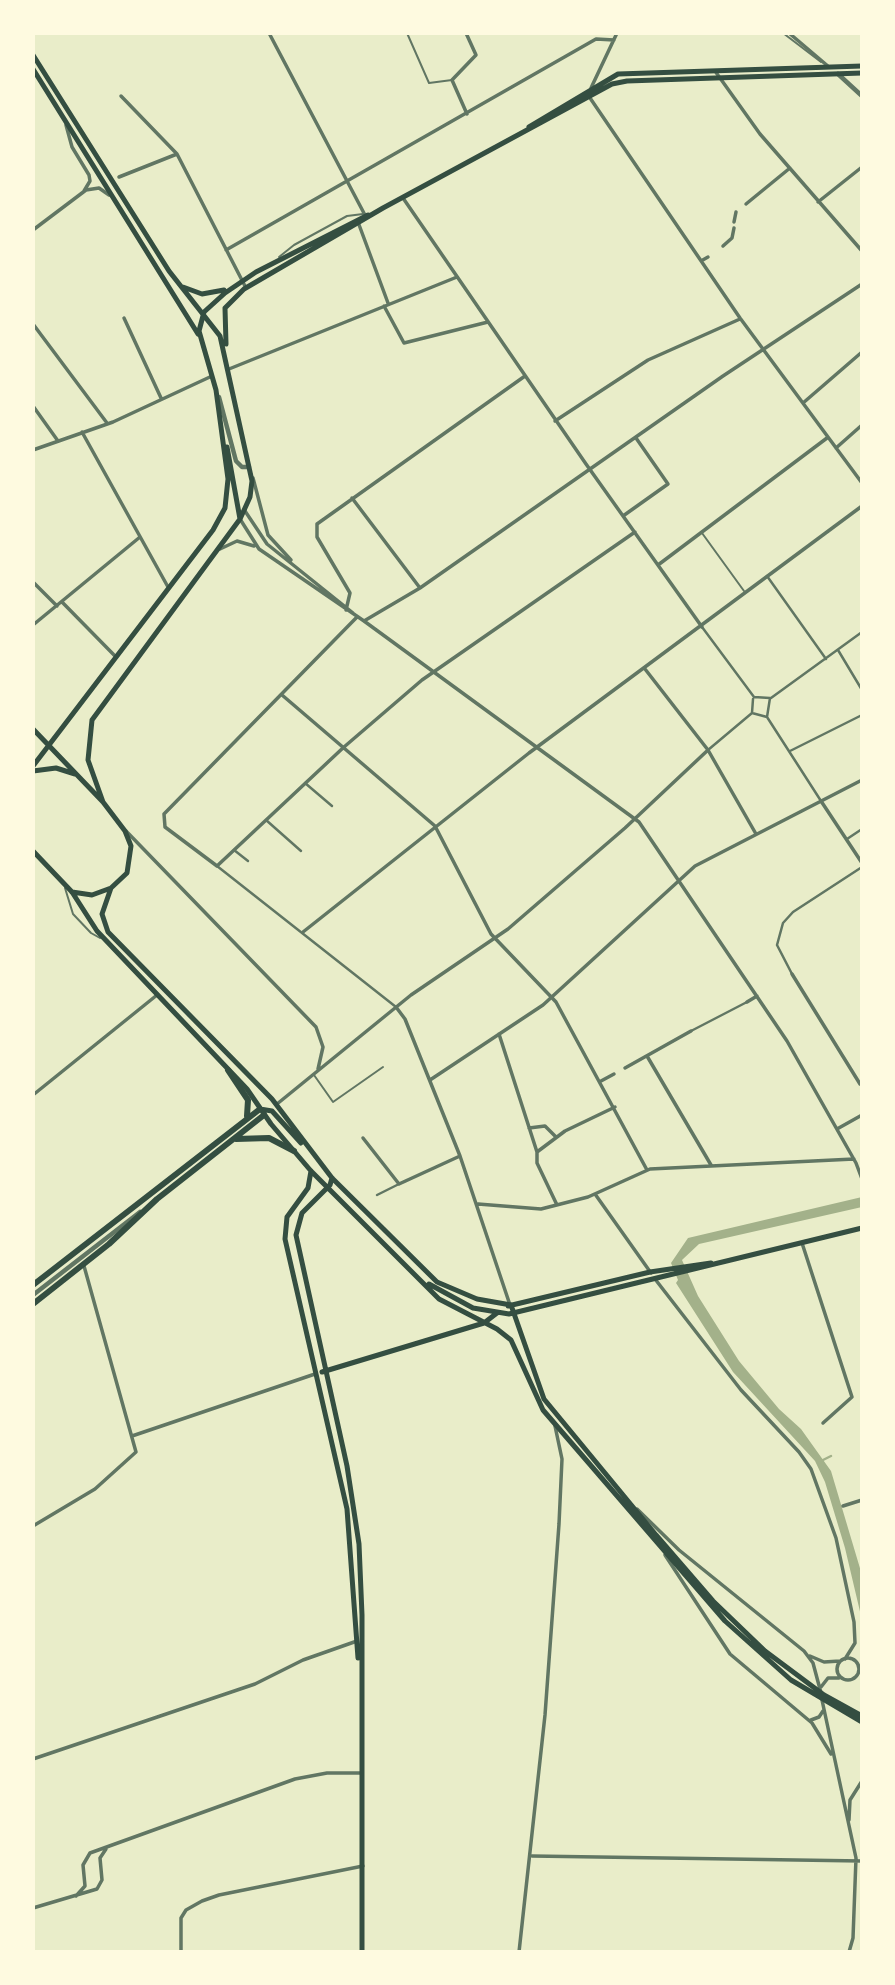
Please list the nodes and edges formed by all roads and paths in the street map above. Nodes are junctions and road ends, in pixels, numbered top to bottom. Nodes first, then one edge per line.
1 (269, 33) edge
2 (407, 33) edge
3 (466, 33) edge
4 (617, 33) edge
5 (783, 33) edge
6 (789, 33) edge
7 (614, 40) junction
8 (33, 55) edge
9 (862, 66) edge
10 (601, 67) junction
11 (829, 67) junction
12 (33, 69) edge
13 (714, 71) junction
14 (862, 73) edge
15 (837, 74) junction
16 (719, 78) junction
17 (452, 79) junction
18 (603, 85) junction
19 (591, 88) junction
20 (121, 96) dead end
21 (862, 96) edge
22 (588, 97) junction
23 (467, 114) junction
24 (65, 121) junction
25 (524, 131) junction
26 (177, 154) junction
27 (862, 167) edge
28 (790, 168) junction
29 (119, 177) dead end
30 (348, 182) junction
31 (82, 192) junction
32 (109, 195) junction
33 (403, 197) junction
34 (818, 202) junction
35 (747, 204) dead end
36 (736, 212) dead end
37 (367, 217) junction
38 (358, 222) junction
39 (734, 222) dead end
40 (734, 228) dead end
41 (33, 230) edge
42 (723, 246) dead end
43 (226, 250) junction
44 (862, 251) edge
45 (708, 257) dead end
46 (701, 261) junction
47 (274, 263) junction
48 (457, 277) junction
49 (242, 280) junction
50 (178, 284) junction
51 (862, 284) edge
52 (231, 288) junction
53 (246, 288) junction
54 (386, 305) junction
55 (204, 313) junction
56 (124, 318) dead end
57 (740, 318) junction
58 (488, 322) junction
59 (33, 324) edge
60 (202, 341) junction
61 (763, 349) junction
62 (862, 352) edge
63 (227, 358) junction
64 (229, 369) junction
65 (214, 376) junction
66 (525, 376) junction
67 (216, 390) junction
68 (161, 398) junction
69 (803, 402) junction
70 (33, 406) edge
71 (555, 421) junction
72 (107, 424) junction
73 (862, 425) edge
74 (222, 431) junction
75 (82, 432) junction
76 (828, 437) junction
77 (636, 438) junction
78 (58, 440) junction
79 (836, 447) junction
80 (33, 450) edge
81 (249, 467) junction
82 (590, 471) junction
83 (862, 483) edge
84 (352, 498) junction
85 (862, 506) edge
86 (238, 507) junction
87 (245, 511) junction
88 (223, 514) junction
89 (623, 516) junction
90 (240, 519) junction
91 (635, 532) junction
92 (702, 532) junction
93 (140, 537) junction
94 (259, 549) junction
95 (211, 558) junction
96 (658, 565) junction
97 (300, 569) junction
98 (767, 575) junction
99 (33, 582) edge
100 (168, 587) junction
101 (420, 588) junction
102 (745, 592) junction
103 (62, 602) junction
104 (57, 606) junction
105 (347, 609) junction
106 (358, 617) junction
107 (364, 621) junction
108 (33, 625) edge
109 (702, 627) junction
110 (862, 632) edge
111 (838, 650) junction
112 (115, 656) junction
113 (826, 659) junction
114 (645, 669) junction
115 (435, 672) junction
116 (862, 690) edge
117 (282, 695) junction
118 (754, 697) junction
119 (770, 698) junction
120 (752, 713) junction
121 (862, 715) edge
122 (767, 717) junction
123 (33, 729) edge
124 (50, 743) junction
125 (539, 746) junction
126 (344, 747) junction
127 (708, 750) junction
128 (790, 751) junction
129 (33, 769) edge
130 (81, 778) junction
131 (862, 781) edge
132 (306, 783) junction
133 (821, 801) junction
134 (103, 802) junction
135 (332, 806) dead end
136 (635, 818) junction
137 (266, 820) junction
138 (435, 826) junction
139 (862, 829) edge
140 (125, 831) junction
141 (756, 834) junction
142 (846, 840) junction
143 (33, 850) edge
144 (233, 850) junction
145 (301, 851) dead end
146 (248, 861) dead end
147 (862, 865) edge
148 (216, 866) junction
149 (679, 880) junction
150 (64, 883) junction
151 (111, 888) junction
152 (72, 892) junction
153 (303, 932) junction
154 (494, 938) junction
155 (104, 939) junction
156 (792, 974) joint
157 (157, 995) junction
158 (757, 995) junction
159 (552, 996) junction
160 (747, 1002) joint
161 (396, 1007) junction
162 (691, 1031) joint
163 (499, 1034) junction
164 (647, 1056) junction
165 (383, 1067) dead end
166 (625, 1068) dead end
167 (228, 1070) junction
168 (315, 1072) junction
169 (614, 1074) dead end
170 (430, 1080) junction
171 (601, 1081) junction
172 (861, 1085) edge
173 (33, 1095) edge
174 (276, 1104) junction
175 (615, 1107) junction
176 (265, 1111) junction
177 (862, 1115) edge
178 (247, 1116) junction
179 (529, 1128) junction
180 (837, 1129) junction
181 (556, 1137) junction
182 (363, 1138) dead end
183 (234, 1140) junction
184 (294, 1152) junction
185 (537, 1152) junction
186 (460, 1156) junction
187 (854, 1159) junction
188 (317, 1160) junction
189 (711, 1166) junction
190 (647, 1170) junction
191 (311, 1171) junction
192 (332, 1178) junction
193 (862, 1179) edge
194 (399, 1184) junction
195 (328, 1187) junction
196 (595, 1194) junction
197 (377, 1195) dead end
198 (157, 1199) junction
199 (478, 1204) junction
200 (557, 1205) junction
201 (862, 1228) edge
202 (802, 1243) junction
203 (83, 1264) junction
204 (408, 1266) junction
205 (650, 1272) junction
206 (671, 1273) junction
207 (655, 1280) junction
208 (33, 1285) edge
209 (33, 1295) edge
210 (33, 1304) edge
211 (510, 1305) junction
212 (497, 1313) junction
213 (514, 1313) junction
214 (484, 1323) junction
215 (325, 1371) junction
216 (317, 1374) junction
217 (823, 1423) dead end
218 (555, 1424) junction
219 (132, 1436) junction
220 (626, 1497) junction
221 (862, 1500) edge
222 (843, 1506) dead end
223 (33, 1526) edge
224 (660, 1548) junction
225 (360, 1641) junction
226 (809, 1655) junction
227 (843, 1659) junction
228 (843, 1679) junction
229 (820, 1689) junction
230 (824, 1709) junction
231 (846, 1711) junction
232 (862, 1716) edge
233 (808, 1720) junction
234 (862, 1722) edge
235 (833, 1757) junction
236 (33, 1759) edge
237 (361, 1773) junction
238 (862, 1782) edge
239 (849, 1829) junction
240 (108, 1848) junction
241 (532, 1856) junction
242 (859, 1861) edge
243 (363, 1866) junction
244 (76, 1896) junction
245 (33, 1909) edge
246 (181, 1952) edge
247 (362, 1952) edge
248 (519, 1952) edge
249 (849, 1952) edge

1 - 30 street
2 - 17 lane
3 - 17 street
4 - 7 street
5 - 11 lane
6 - 11 street
7 - 10 street
7 - 23 street
8 - 50 main road
9 - 11 main road
10 - 18 street
10 - 19 street
11 - 13 main road
11 - 15 street
12 - 24 main road
13 - 16 street
13 - 18 main road
14 - 15 main road
15 - 16 main road
15 - 21 street
16 - 18 main road
16 - 28 street
17 - 23 street
18 - 19 main road
18 - 22 main road
19 - 22 street
19 - 25 main road
20 - 26 street
22 - 25 main road
22 - 46 street
23 - 30 street
24 - 31 street
24 - 32 main road
25 - 33 main road
26 - 29 street
26 - 43 street
27 - 34 street
28 - 34 street
28 - 35 street
30 - 37 street
30 - 43 street
31 - 32 street
31 - 41 street
32 - 60 main road
33 - 37 main road
33 - 48 street
34 - 44 street
36 - 39 street
37 - 38 main road
37 - 47 lane
38 - 47 main road
38 - 53 main road
38 - 54 street
40 - 42 street
43 - 49 street
45 - 46 street
46 - 57 street
47 - 49 main road
48 - 54 street
48 - 58 street
49 - 52 main road
49 - 53 street
50 - 52 main road
50 - 55 main road
51 - 61 street
52 - 55 main road
53 - 63 main road
54 - 58 street
54 - 64 street
55 - 60 main road
55 - 63 main road
56 - 68 street
57 - 61 street
57 - 71 street
58 - 66 street
59 - 72 street
60 - 65 main road
61 - 69 street
61 - 77 street
62 - 69 street
63 - 64 main road
64 - 65 main road
64 - 81 main road
65 - 67 main road
65 - 68 street
66 - 71 street
66 - 84 street
67 - 74 main road
67 - 81 street
68 - 72 street
69 - 76 street
70 - 78 street
71 - 82 street
72 - 75 street
73 - 79 street
74 - 86 main road
74 - 88 main road
75 - 78 street
75 - 93 street
76 - 79 street
76 - 92 street
77 - 82 street
77 - 89 street
78 - 80 street
79 - 83 street
81 - 87 main road
81 - 97 street
82 - 89 street
82 - 101 street
84 - 101 street
84 - 105 street
85 - 98 street
86 - 87 main road
86 - 88 main road
86 - 90 main road
87 - 90 main road
87 - 97 street
88 - 100 main road
89 - 91 street
90 - 94 street
90 - 95 main road
91 - 96 street
91 - 115 street
92 - 96 street
92 - 102 lane
93 - 100 street
93 - 103 street
94 - 95 street
94 - 105 street
95 - 134 main road
96 - 109 street
97 - 105 street
98 - 102 street
98 - 113 street
99 - 104 street
100 - 112 main road
101 - 107 street
102 - 109 street
103 - 104 street
103 - 112 street
104 - 108 street
105 - 106 street
106 - 107 street
106 - 117 street
107 - 115 street
109 - 114 street
109 - 118 street
110 - 111 street
111 - 113 street
111 - 116 street
112 - 124 main road
113 - 119 street
114 - 125 street
114 - 127 street
115 - 125 street
115 - 126 street
117 - 126 street
117 - 148 street
118 - 119 street
118 - 120 street
119 - 122 street
120 - 122 street
120 - 127 street
121 - 128 street
122 - 128 street
123 - 124 main road
124 - 129 main road
124 - 130 main road
125 - 136 street
125 - 138 street
126 - 132 street
126 - 138 street
127 - 136 street
127 - 141 street
128 - 133 street
129 - 130 main road
130 - 134 main road
131 - 133 street
132 - 135 street
132 - 137 street
133 - 141 street
133 - 142 street
134 - 140 main road
136 - 149 street
136 - 154 street
137 - 144 street
137 - 145 street
138 - 153 street
138 - 154 street
139 - 142 street
140 - 151 main road
140 - 168 street
141 - 149 street
142 - 147 street
143 - 150 main road
144 - 146 street
144 - 148 street
147 - 156 street
148 - 153 street
149 - 158 street
149 - 159 street
150 - 152 main road
150 - 155 lane
151 - 152 main road
151 - 174 main road
152 - 155 main road
153 - 161 street
154 - 159 street
154 - 161 street
155 - 157 main road
156 - 172 street
157 - 167 main road
157 - 173 street
158 - 160 street
158 - 180 street
159 - 163 street
159 - 171 street
160 - 162 street
161 - 168 street
161 - 170 street
162 - 164 street
163 - 170 street
163 - 179 street
164 - 166 street
164 - 189 street
165 - 168 lane
167 - 176 main road
167 - 178 main road
168 - 174 street
169 - 171 street
170 - 186 street
171 - 175 street
174 - 176 main road
174 - 188 main road
175 - 181 street
175 - 190 street
176 - 178 main road
176 - 183 main road
176 - 184 main road
176 - 188 main road
177 - 180 street
178 - 208 main road
179 - 181 street
179 - 185 street
180 - 187 street
181 - 185 street
182 - 194 street
183 - 184 main road
183 - 198 main road
184 - 191 main road
185 - 200 street
186 - 194 street
186 - 199 street
187 - 189 street
187 - 193 street
188 - 192 main road
189 - 190 street
190 - 196 street
191 - 195 main road
191 - 216 main road
192 - 195 main road
192 - 211 main road
194 - 197 street
195 - 204 main road
195 - 215 main road
196 - 200 street
196 - 205 street
198 - 203 main road
198 - 209 street
199 - 200 street
199 - 211 street
201 - 202 main road
202 - 206 main road
202 - 217 street
203 - 210 main road
203 - 219 street
204 - 212 main road
204 - 214 main road
205 - 206 main road
205 - 207 street
205 - 211 main road
206 - 207 main road
207 - 213 main road
207 - 227 street
211 - 212 main road
211 - 213 main road
212 - 213 main road
212 - 214 main road
213 - 220 main road
214 - 215 main road
214 - 218 main road
215 - 216 main road
215 - 225 main road
216 - 219 street
216 - 225 main road
218 - 224 main road
218 - 241 street
219 - 223 street
220 - 226 street
220 - 231 main road
221 - 222 street
224 - 231 main road
224 - 233 street
225 - 236 street
225 - 237 main road
226 - 227 street
226 - 229 street
227 - 228 street
227 - 228 street
228 - 229 street
229 - 230 street
230 - 233 street
230 - 235 street
231 - 232 main road
231 - 234 main road
233 - 235 street
235 - 239 street
237 - 240 street
237 - 243 main road
238 - 239 street
239 - 242 street
240 - 244 street
240 - 244 street
241 - 242 street
241 - 248 street
242 - 249 street
243 - 246 street
243 - 247 main road
244 - 245 street

